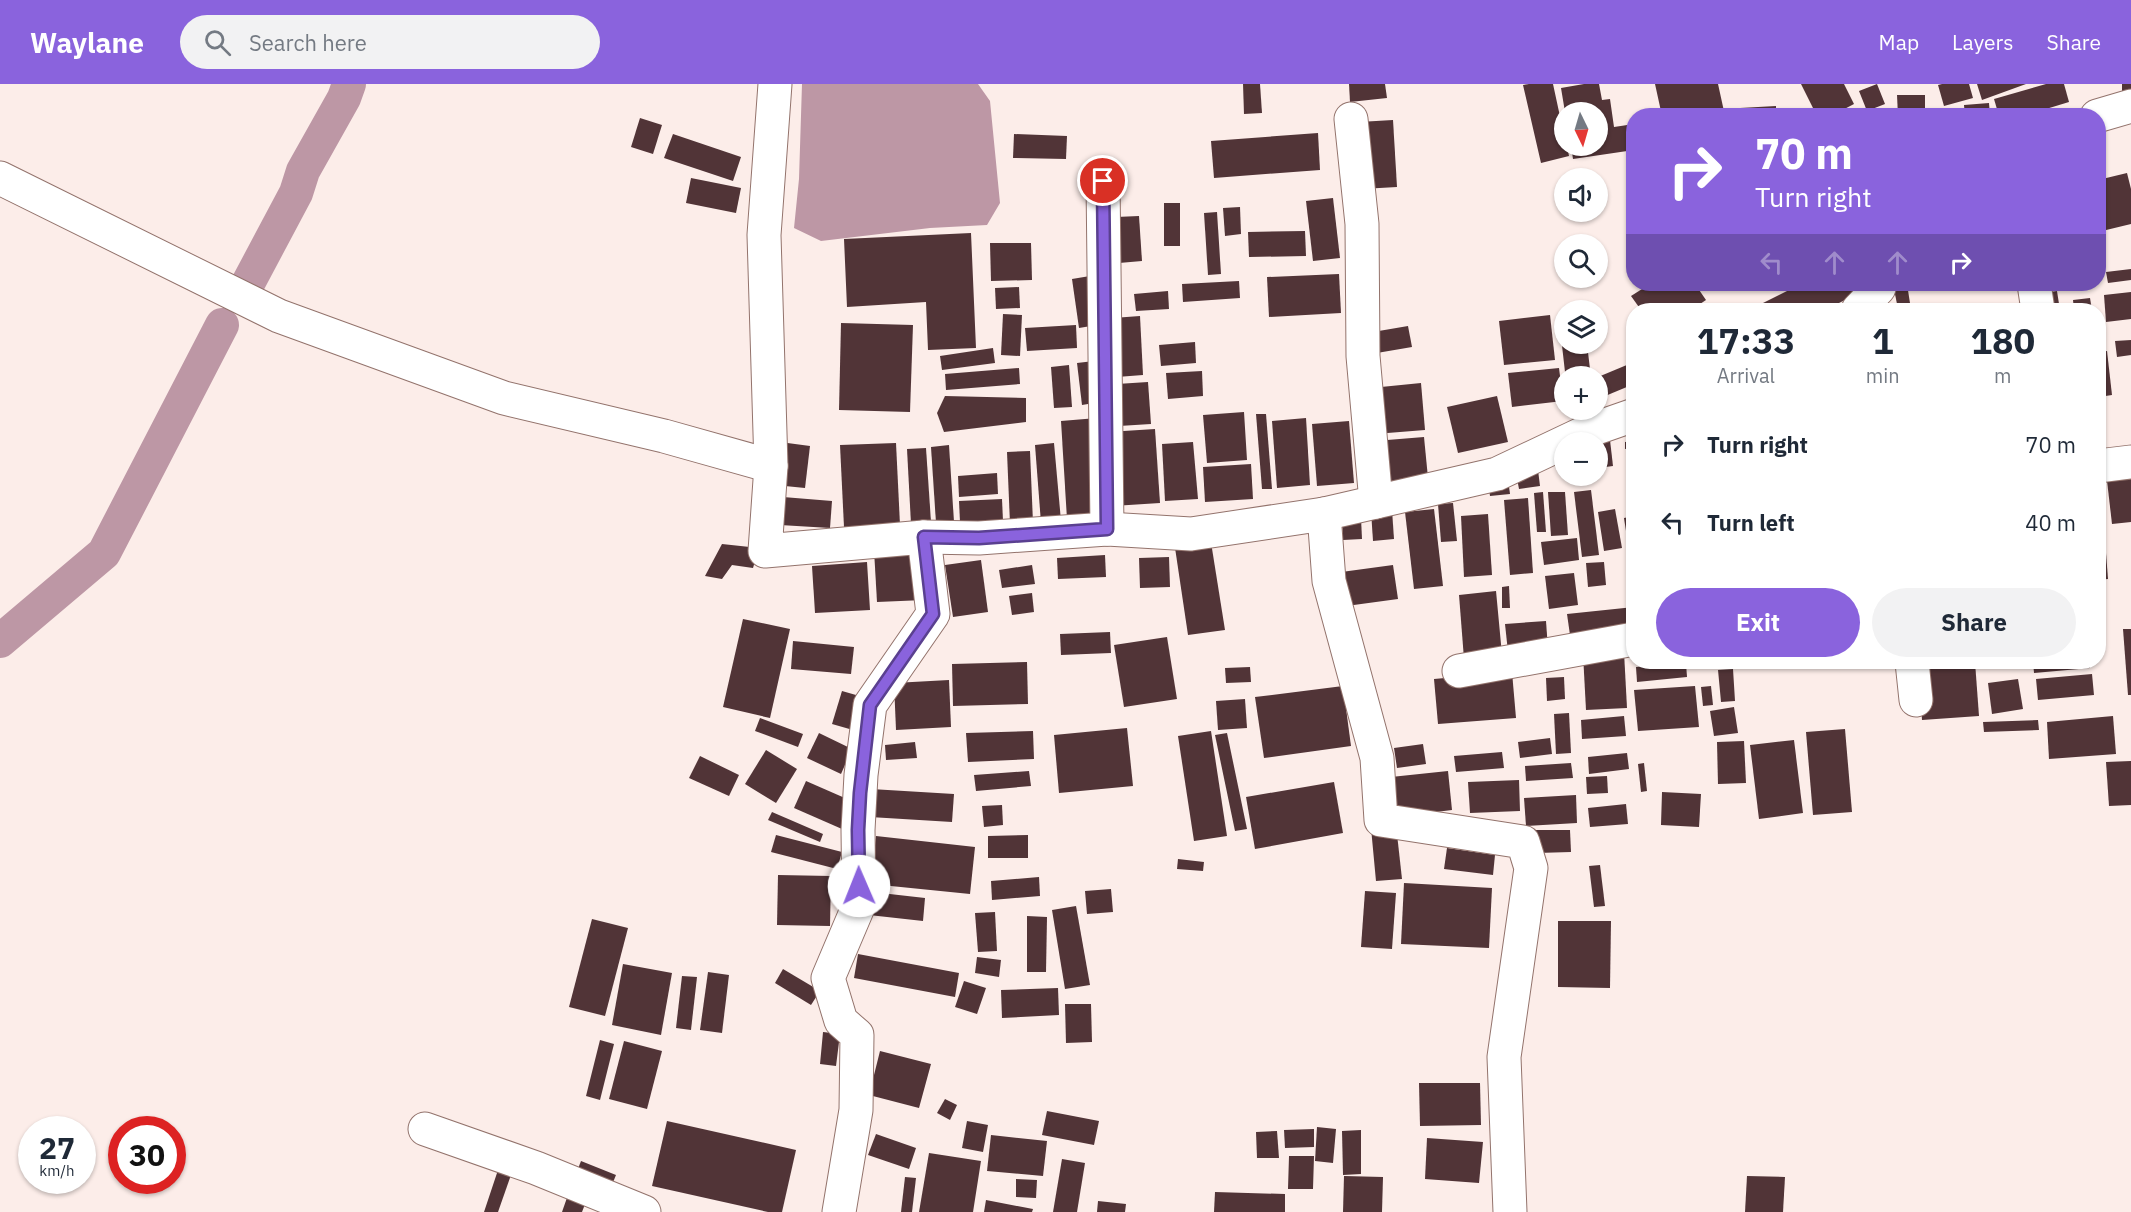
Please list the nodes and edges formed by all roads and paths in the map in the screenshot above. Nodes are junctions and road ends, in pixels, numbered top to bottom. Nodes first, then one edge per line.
1 (775, 84) edge
2 (2131, 106) edge
3 (2106, 113) edge
4 (1351, 119) dead end
5 (0, 178) edge
6 (1103, 181) dead end
7 (1876, 291) edge
8 (1865, 303) edge
9 (1626, 418) edge
10 (2131, 462) edge
11 (2106, 465) edge
12 (771, 466) junction
13 (1376, 502) junction
14 (1324, 514) junction
15 (1107, 529) junction
16 (924, 537) junction
17 (1626, 640) edge
18 (1913, 669) edge
19 (1459, 671) dead end
20 (1916, 700) dead end
21 (425, 1129) dead end
22 (644, 1212) edge
23 (839, 1212) edge
24 (1510, 1212) edge

1 - 12 street
2 - 3 street
4 - 13 street
5 - 12 street
6 - 15 street
7 - 8 street
9 - 13 street
10 - 11 street
12 - 16 street
13 - 14 street
14 - 15 street
14 - 24 street
15 - 16 street
16 - 23 street
17 - 19 street
18 - 20 street
21 - 22 street

